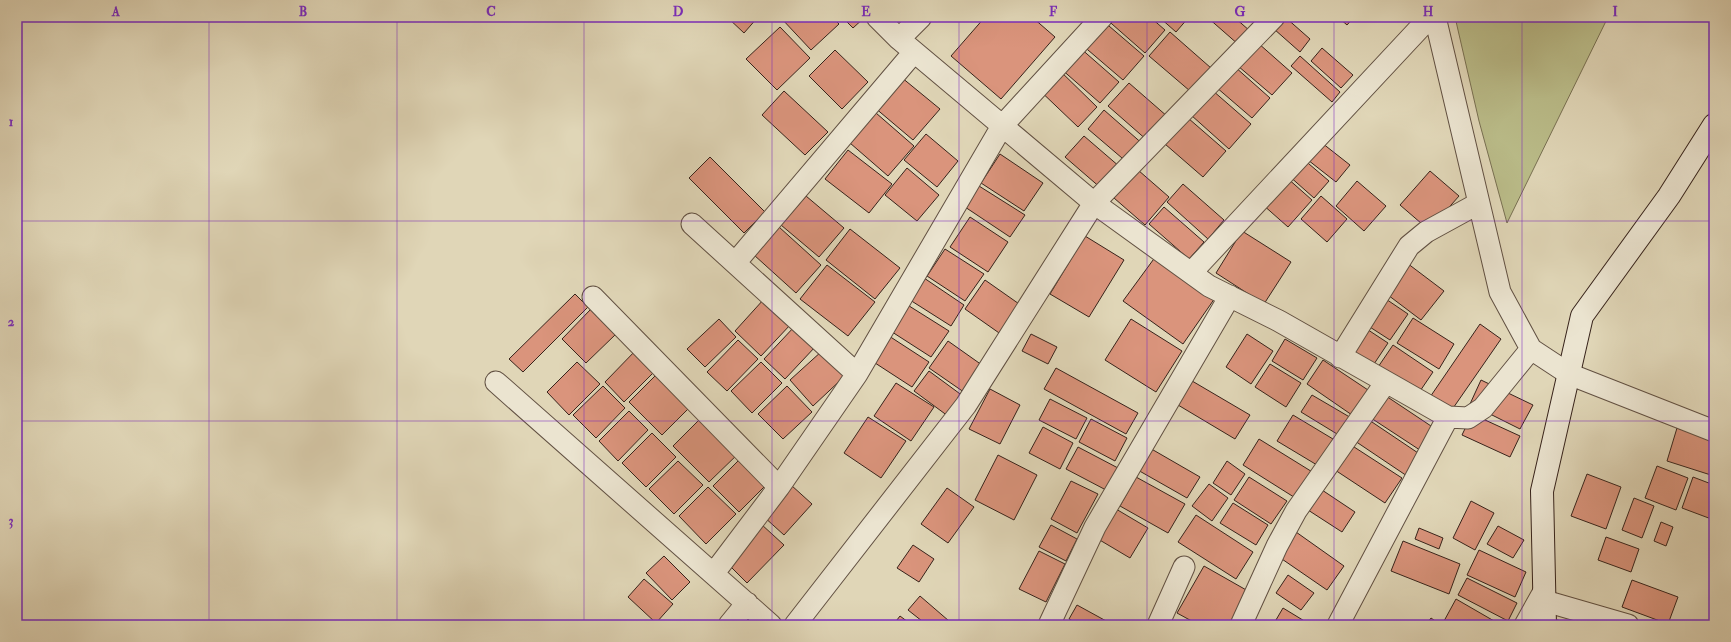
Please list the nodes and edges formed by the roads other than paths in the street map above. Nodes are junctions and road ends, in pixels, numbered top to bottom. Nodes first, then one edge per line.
1 (878, 17) edge
2 (921, 17) edge
3 (1102, 17) edge
4 (1274, 17) edge
5 (1430, 17) edge
6 (1435, 17) edge
7 (907, 45) junction
8 (1714, 125) edge
9 (1002, 126) junction
10 (1094, 203) junction
11 (1479, 203) junction
12 (692, 224) dead end
13 (735, 263) junction
14 (1192, 273) junction
15 (1230, 296) junction
16 (593, 297) dead end
17 (1531, 349) junction
18 (1340, 357) junction
19 (857, 374) junction
20 (1569, 374) junction
21 (496, 382) dead end
22 (1386, 382) junction
23 (1448, 417) junction
24 (1714, 431) edge
25 (779, 487) junction
26 (1184, 567) dead end
27 (714, 573) junction
28 (1544, 596) junction
29 (747, 603) junction
30 (730, 625) edge
31 (771, 625) edge
32 (795, 625) edge
33 (1049, 625) edge
34 (1158, 625) edge
35 (1241, 625) edge
36 (1338, 625) edge
37 (1525, 625) edge
38 (1545, 625) edge
39 (1628, 625) edge

1 - 7 street
2 - 7 street
3 - 9 street
4 - 10 street
5 - 14 street
6 - 11 street
7 - 9 street
7 - 13 street
8 - 20 street
9 - 10 street
9 - 19 street
10 - 14 street
10 - 32 street
11 - 17 street
11 - 18 street
12 - 13 street
13 - 19 street
14 - 15 street
15 - 18 street
15 - 33 street
16 - 25 street
17 - 20 street
17 - 23 street
18 - 22 street
19 - 25 street
20 - 24 street
20 - 28 street
21 - 27 street
22 - 23 street
22 - 35 street
23 - 36 street
25 - 27 street
26 - 34 street
27 - 29 street
28 - 37 street
28 - 38 street
28 - 39 street
29 - 30 street
29 - 31 street

